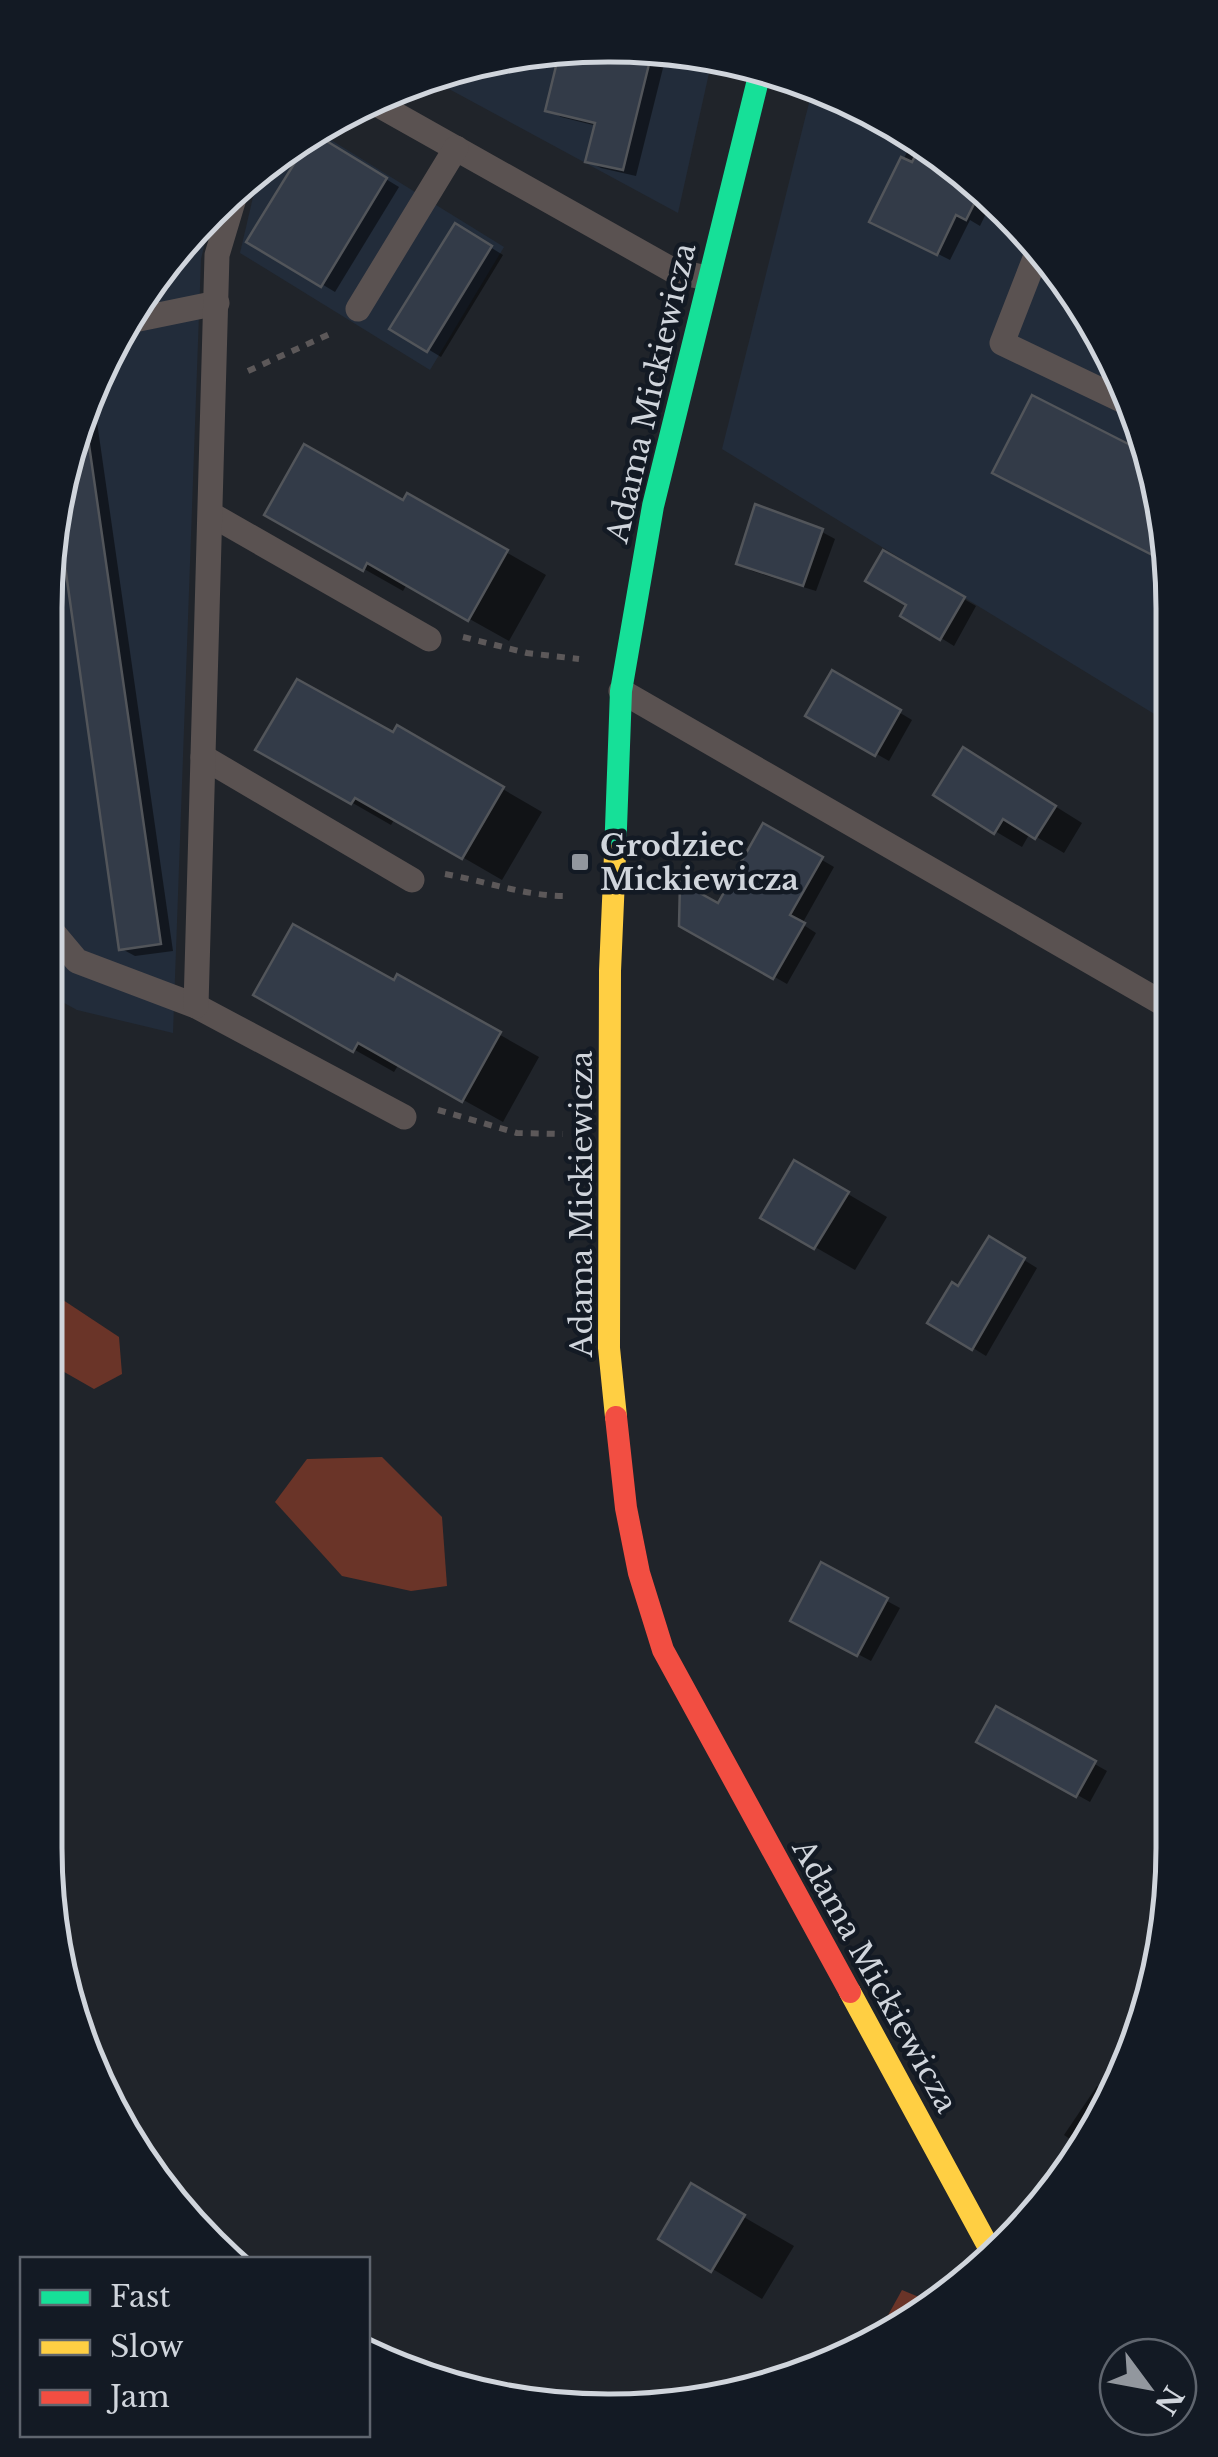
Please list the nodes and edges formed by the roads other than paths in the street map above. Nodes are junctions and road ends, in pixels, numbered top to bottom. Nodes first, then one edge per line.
1 (757, 83) edge
2 (387, 110) edge
3 (456, 148) junction
4 (228, 218) edge
5 (1033, 264) edge
6 (707, 278) junction
7 (217, 303) junction
8 (358, 308) road end
9 (148, 317) edge
10 (1112, 395) edge
11 (212, 515) junction
12 (429, 639) dead end
13 (621, 691) junction
14 (203, 757) junction
15 (412, 880) dead end
16 (62, 944) edge
17 (1156, 999) edge
18 (196, 1006) junction
19 (404, 1117) dead end
20 (986, 2243) edge

1 - 6 street, Adama Mickiewicza
2 - 3 lane
3 - 6 lane
3 - 8 lane
4 - 7 lane
5 - 10 lane
6 - 13 street, Adama Mickiewicza
7 - 9 lane
7 - 11 lane
11 - 12 lane
11 - 14 lane
13 - 17 lane
13 - 20 street, Adama Mickiewicza
14 - 15 lane
14 - 18 lane
16 - 18 lane
18 - 19 lane

